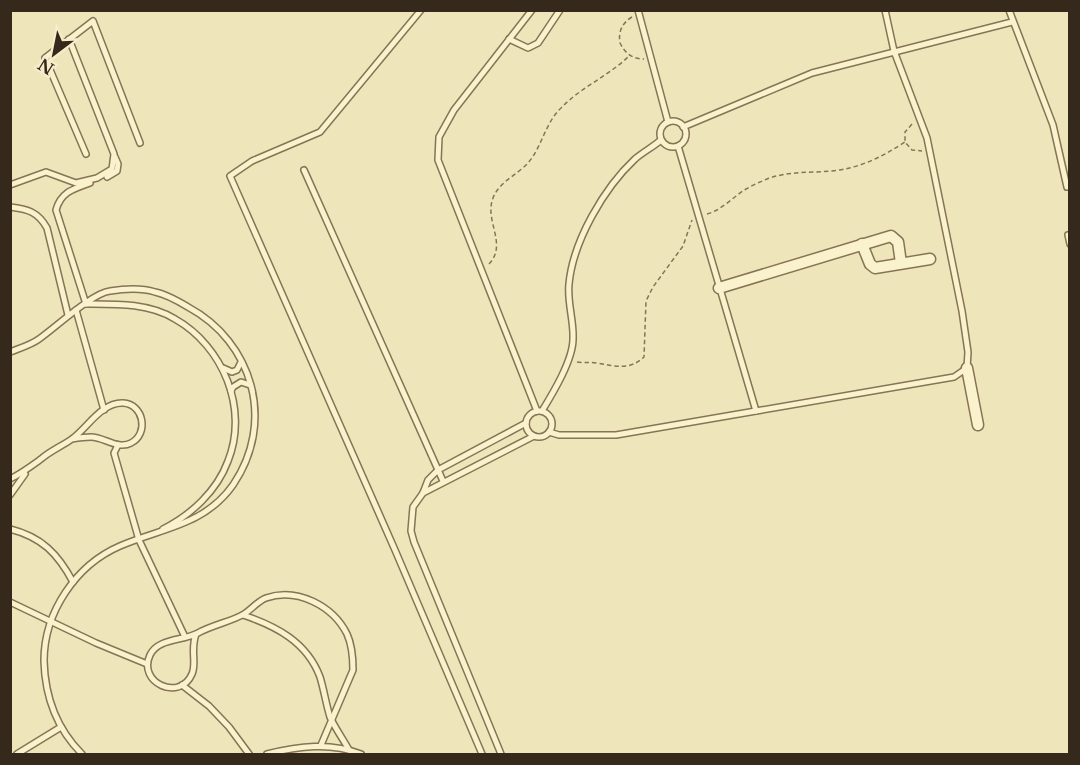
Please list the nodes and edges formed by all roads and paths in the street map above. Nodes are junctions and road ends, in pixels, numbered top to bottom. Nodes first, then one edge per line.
1 (421, 10) edge
2 (532, 10) edge
3 (560, 10) edge
4 (885, 10) edge
5 (1009, 10) edge
6 (639, 13) edge
7 (1012, 22) junction
8 (69, 39) junction
9 (509, 39) junction
10 (894, 51) junction
11 (630, 55) junction
12 (651, 58) junction
13 (920, 120) junction
14 (668, 122) junction
15 (683, 127) junction
16 (661, 140) junction
17 (905, 142) junction
18 (140, 143) dead end
19 (678, 146) junction
20 (929, 149) junction
21 (86, 154) dead end
22 (114, 154) junction
23 (304, 170) dead end
24 (10, 185) edge
25 (1067, 186) dead end
26 (10, 207) edge
27 (698, 216) junction
28 (1068, 235) edge
29 (1070, 243) edge
30 (862, 244) junction
31 (930, 259) dead end
32 (901, 263) junction
33 (482, 271) junction
34 (719, 288) junction
35 (86, 304) junction
36 (76, 310) junction
37 (68, 315) junction
38 (10, 352) edge
39 (242, 360) junction
40 (567, 361) junction
41 (222, 368) junction
42 (967, 368) junction
43 (250, 385) junction
44 (231, 391) junction
45 (104, 410) junction
46 (540, 411) junction
47 (756, 411) junction
48 (526, 423) junction
49 (978, 425) dead end
50 (549, 432) junction
51 (534, 436) junction
52 (72, 439) junction
53 (118, 445) junction
54 (438, 470) junction
55 (28, 471) junction
56 (10, 479) edge
57 (443, 481) junction
58 (423, 493) junction
59 (10, 495) edge
60 (10, 529) edge
61 (140, 540) junction
62 (73, 582) junction
63 (10, 602) edge
64 (243, 615) junction
65 (51, 622) junction
66 (196, 634) junction
67 (185, 638) junction
68 (147, 664) junction
69 (182, 685) junction
70 (331, 719) junction
71 (61, 727) junction
72 (321, 745) junction
73 (349, 750) junction
74 (17, 754) edge
75 (82, 754) edge
76 (249, 754) edge
77 (267, 754) edge
78 (361, 754) edge
79 (482, 754) edge
80 (501, 754) edge

1 - 79 lane
2 - 9 lane
3 - 9 lane
4 - 10 lane
5 - 7 lane
6 - 11 path
6 - 12 lane
7 - 10 lane
7 - 25 lane
8 - 18 lane
8 - 21 lane
8 - 22 lane
9 - 33 lane
10 - 13 lane
10 - 15 lane
11 - 12 path
11 - 33 path
12 - 14 lane
13 - 17 path
13 - 20 lane
14 - 15 lane
14 - 16 lane
15 - 19 lane
16 - 19 lane
16 - 40 lane
17 - 20 path
17 - 27 path
19 - 27 lane
20 - 42 lane
22 - 24 lane
22 - 35 lane
23 - 54 lane
26 - 37 lane
27 - 34 lane
27 - 40 path
28 - 29 lane
30 - 32 street
30 - 32 street
30 - 34 street
31 - 32 street
33 - 46 lane
34 - 47 lane
35 - 36 lane
35 - 39 lane
35 - 41 lane
36 - 37 lane
36 - 45 lane
37 - 38 lane
39 - 41 lane
39 - 43 lane
40 - 46 lane
41 - 44 lane
42 - 47 lane
42 - 49 street
43 - 44 lane
43 - 61 lane
44 - 61 lane
45 - 52 lane
45 - 53 lane
46 - 48 lane
46 - 50 lane
47 - 50 lane
48 - 51 lane
48 - 54 lane
50 - 51 lane
51 - 57 lane
52 - 53 lane
52 - 55 lane
53 - 61 lane
54 - 57 lane
54 - 58 lane
55 - 56 lane
55 - 59 lane
57 - 58 lane
58 - 80 lane
60 - 62 lane
61 - 62 lane
61 - 67 lane
62 - 65 lane
63 - 65 lane
64 - 66 lane
64 - 70 lane
64 - 70 lane
65 - 68 lane
65 - 71 lane
66 - 67 lane
66 - 69 lane
67 - 68 lane
68 - 69 lane
69 - 76 lane
70 - 72 lane
70 - 73 lane
71 - 74 lane
71 - 75 lane
72 - 73 lane
72 - 77 lane
73 - 78 lane

